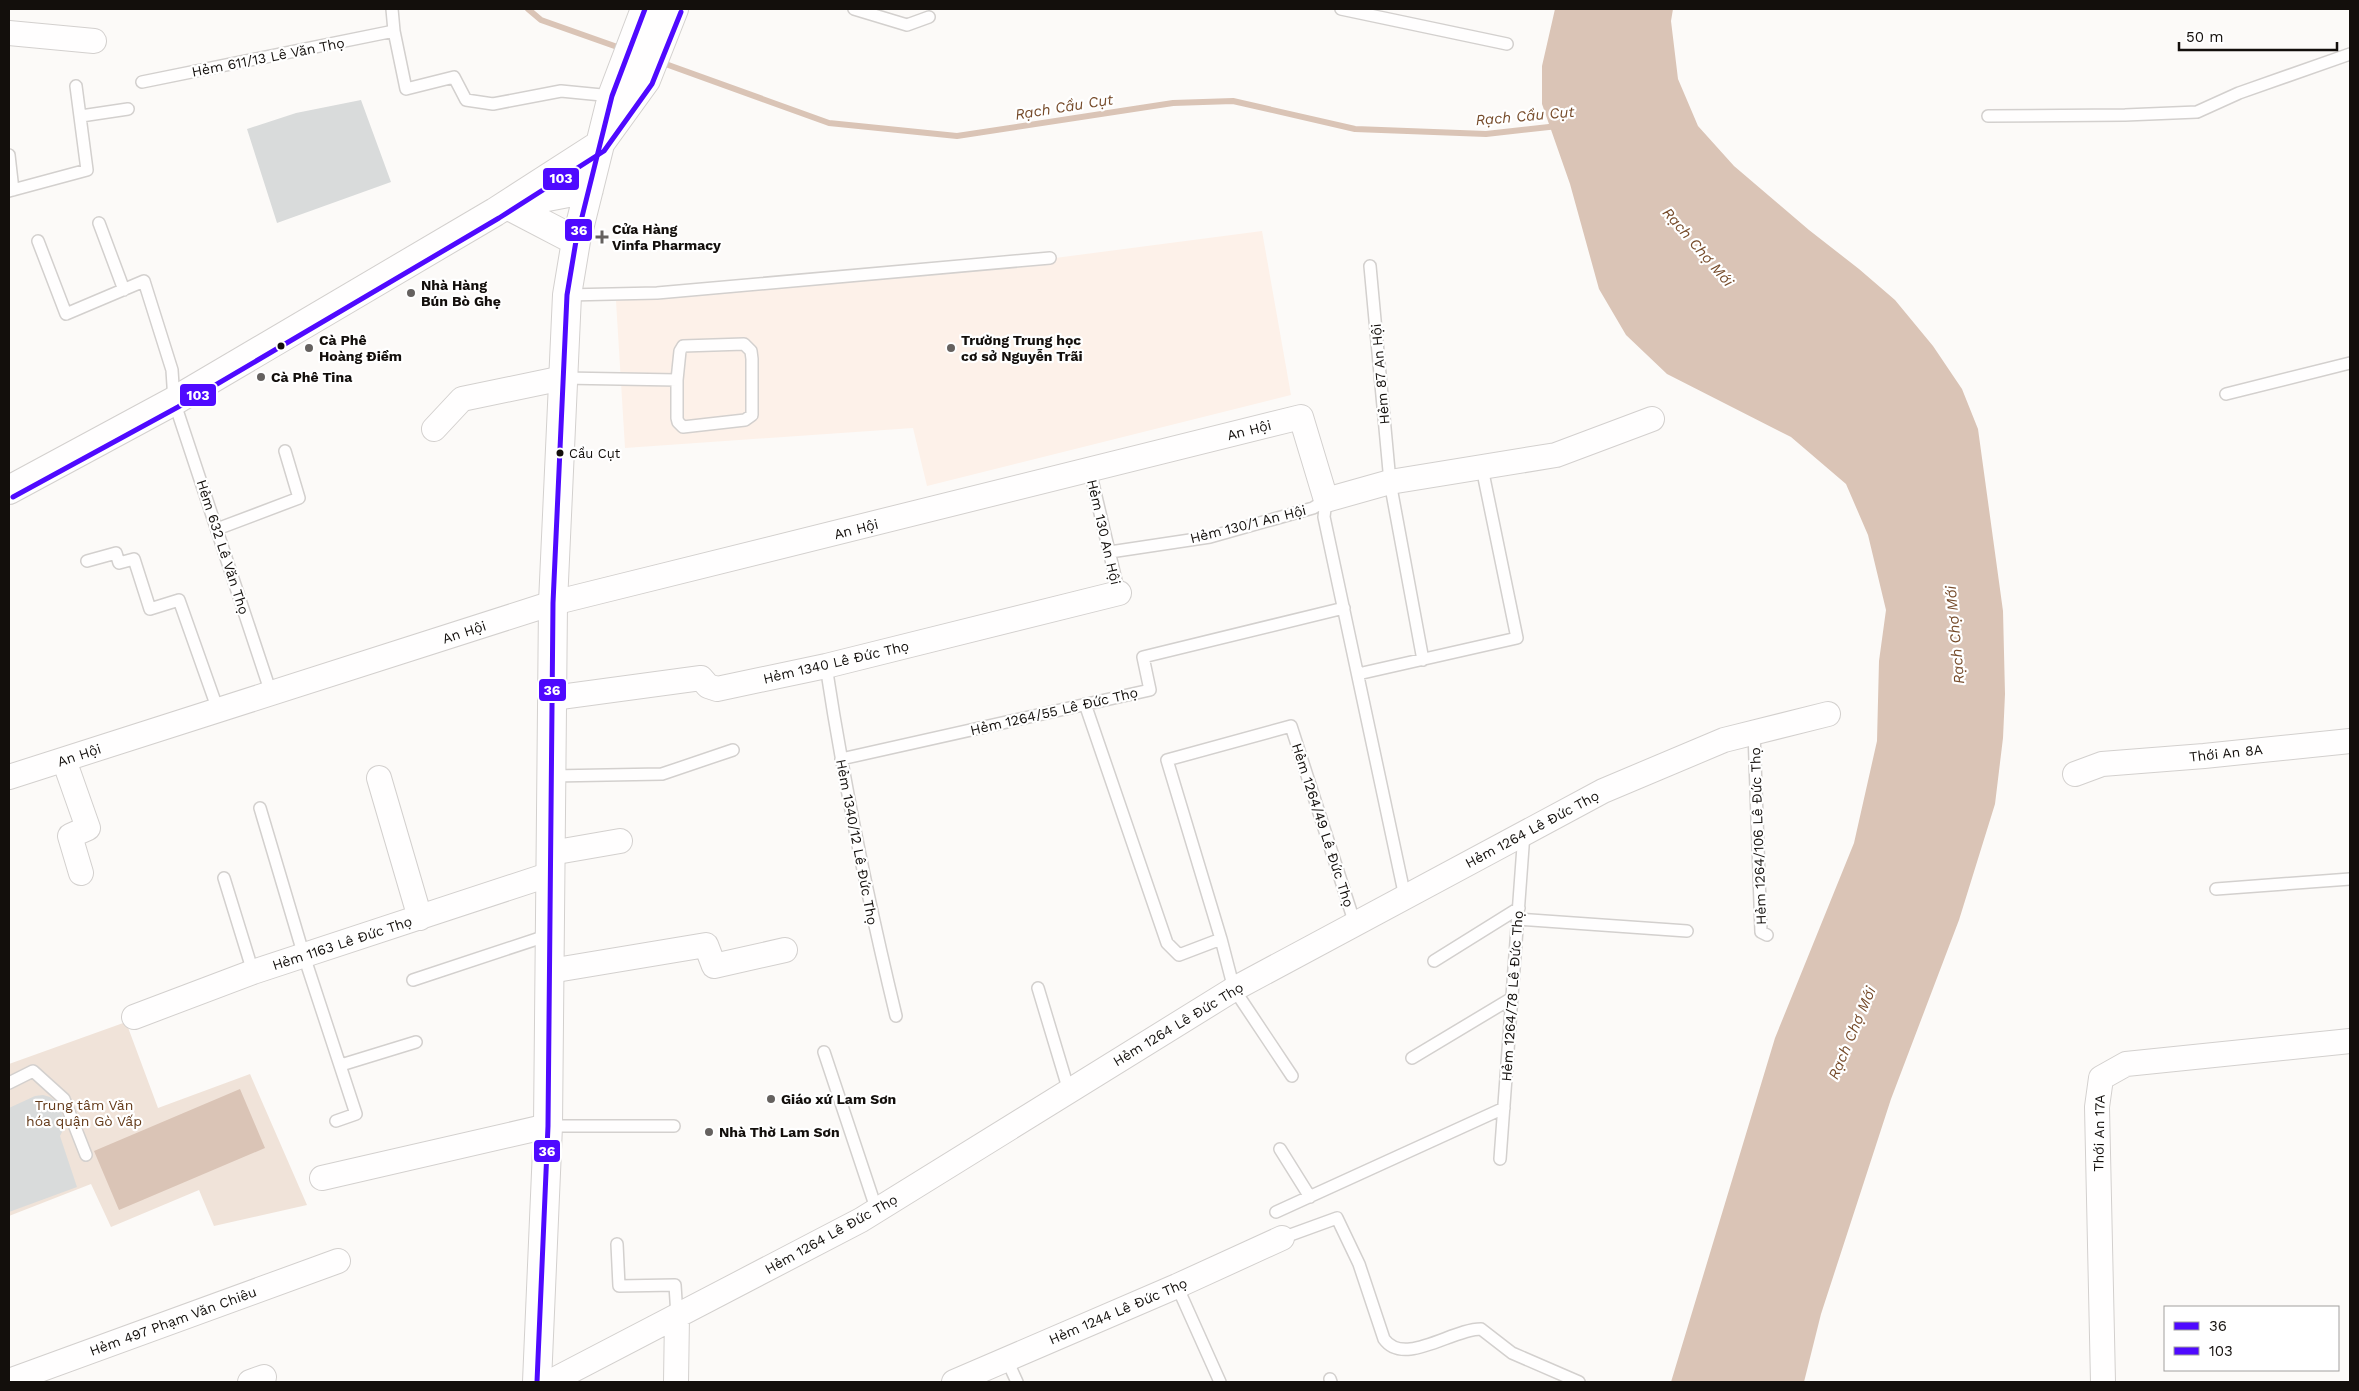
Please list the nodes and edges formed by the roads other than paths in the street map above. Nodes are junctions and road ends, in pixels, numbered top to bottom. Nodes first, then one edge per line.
1 (392, 9) edge
2 (645, 9) edge
3 (674, 9) edge
4 (854, 9) edge
5 (1341, 9) edge
6 (929, 17) dead end
7 (394, 31) junction
8 (9, 33) edge
9 (94, 41) dead end
10 (1507, 44) dead end
11 (2350, 54) edge
12 (142, 82) dead end
13 (76, 86) dead end
14 (612, 96) junction
15 (128, 109) dead end
16 (81, 116) junction
17 (1988, 116) dead end
18 (599, 145) junction
19 (9, 155) edge
20 (589, 189) junction
21 (11, 191) edge
22 (507, 205) junction
23 (99, 223) dead end
24 (38, 241) dead end
25 (576, 241) junction
26 (1050, 258) dead end
27 (1370, 266) dead end
28 (124, 290) junction
29 (567, 295) junction
30 (2350, 363) edge
31 (562, 378) junction
32 (677, 380) junction
33 (2226, 394) dead end
34 (174, 400) junction
35 (1652, 419) dead end
36 (434, 429) dead end
37 (285, 451) dead end
38 (1482, 468) junction
39 (1090, 471) junction
40 (1390, 482) junction
41 (9, 490) edge
42 (1326, 500) junction
43 (217, 529) junction
44 (1110, 552) junction
45 (87, 561) dead end
46 (1119, 593) joint
47 (553, 603) junction
48 (1344, 608) junction
49 (1423, 660) junction
50 (826, 666) junction
51 (1358, 674) junction
52 (271, 693) junction
53 (553, 698) junction
54 (1086, 704) junction
55 (218, 710) junction
56 (1828, 714) dead end
57 (1754, 732) junction
58 (2350, 741) edge
59 (733, 750) dead end
60 (840, 759) junction
61 (64, 760) junction
62 (2075, 774) dead end
63 (552, 776) junction
64 (9, 777) edge
65 (379, 778) dead end
66 (260, 808) dead end
67 (1524, 833) junction
68 (620, 841) dead end
69 (551, 864) junction
70 (81, 873) dead end
71 (224, 878) dead end
72 (2350, 879) edge
73 (2216, 889) dead end
74 (1405, 897) junction
75 (1518, 914) junction
76 (420, 918) junction
77 (1355, 924) junction
78 (1687, 931) dead end
79 (551, 934) junction
80 (1767, 934) dead end
81 (1221, 939) junction
82 (784, 950) dead end
83 (304, 956) junction
84 (1434, 961) dead end
85 (550, 971) junction
86 (253, 972) junction
87 (413, 980) dead end
88 (1038, 988) dead end
89 (1234, 989) junction
90 (1512, 998) junction
91 (134, 1016) dead end
92 (896, 1016) dead end
93 (2350, 1040) edge
94 (416, 1042) dead end
95 (824, 1052) dead end
96 (1412, 1058) dead end
97 (341, 1065) junction
98 (1292, 1076) dead end
99 (9, 1083) edge
100 (1069, 1091) junction
101 (1504, 1108) junction
102 (336, 1122) dead end
103 (548, 1126) junction
104 (674, 1126) dead end
105 (1280, 1149) dead end
106 (86, 1155) dead end
107 (1500, 1159) dead end
108 (322, 1178) dead end
109 (1310, 1196) junction
110 (878, 1211) junction
111 (1276, 1212) dead end
112 (1282, 1238) joint
113 (617, 1244) dead end
114 (338, 1261) dead end
115 (1177, 1286) junction
116 (677, 1316) junction
117 (1007, 1360) junction
118 (9, 1381) edge
119 (537, 1382) edge
120 (550, 1382) edge
121 (676, 1382) edge
122 (954, 1382) edge
123 (1017, 1382) edge
124 (1220, 1382) edge
125 (1578, 1382) edge
126 (2103, 1382) edge

1 - 7 lane
2 - 14 main road
3 - 18 main road
4 - 6 lane
5 - 10 lane
7 - 12 lane, Hẻm 611/13 Lê Văn Thọ
7 - 14 lane
8 - 9 street
11 - 17 lane
13 - 16 lane
14 - 18 main road
15 - 16 lane
16 - 21 lane
18 - 20 main road
18 - 22 main road
19 - 21 lane
20 - 22 main road
20 - 25 main road
22 - 25 main road
22 - 34 main road
23 - 28 lane
24 - 28 lane
25 - 29 main road
26 - 29 lane
27 - 40 lane, Hẻm 87 An Hội
28 - 34 lane, Hẻm 632 Lê Văn Thọ
29 - 31 main road
30 - 33 lane
31 - 32 lane
31 - 36 street
31 - 47 main road
32 - 32 lane
34 - 41 main road
34 - 43 lane, Hẻm 632 Lê Văn Thọ
35 - 38 street
37 - 43 lane
38 - 40 street
38 - 49 lane
39 - 42 street, An Hội
39 - 44 lane, Hẻm 130 An Hội
39 - 47 street, An Hội
40 - 42 street
40 - 49 lane
42 - 44 lane, Hẻm 130/1 An Hội
42 - 48 lane
43 - 52 lane, Hẻm 632 Lê Văn Thọ
44 - 46 lane, Hẻm 130 An Hội
45 - 55 lane
46 - 50 street, Hẻm 1340 Lê Đức Thọ
47 - 52 street, An Hội
47 - 53 main road
48 - 51 lane
48 - 54 lane, Hẻm 1264/55 Lê Đức Thọ
49 - 51 lane
50 - 53 street, Hẻm 1340 Lê Đức Thọ
50 - 60 lane, Hẻm 1340/12 Lê Đức Thọ
51 - 74 lane
52 - 55 street, An Hội
53 - 63 main road
54 - 60 lane, Hẻm 1264/55 Lê Đức Thọ
54 - 81 lane
55 - 61 street, An Hội
56 - 57 street, Hẻm 1264 Lê Đức Thọ
57 - 67 street, Hẻm 1264 Lê Đức Thọ
57 - 80 lane, Hẻm 1264/106 Lê Đức Thọ
58 - 62 street, Thới An 8A
59 - 63 lane
60 - 92 lane, Hẻm 1340/12 Lê Đức Thọ
61 - 64 street, An Hội
61 - 70 street
63 - 69 main road
65 - 76 street
66 - 83 lane
67 - 74 street, Hẻm 1264 Lê Đức Thọ
67 - 75 lane, Hẻm 1264/78 Lê Đức Thọ
68 - 69 street, Hẻm 1163 Lê Đức Thọ
69 - 76 street, Hẻm 1163 Lê Đức Thọ
69 - 79 main road
71 - 86 lane
72 - 73 lane
74 - 77 street, Hẻm 1264 Lê Đức Thọ
75 - 78 lane
75 - 84 lane
75 - 90 lane, Hẻm 1264/78 Lê Đức Thọ
76 - 83 street, Hẻm 1163 Lê Đức Thọ
77 - 81 lane, Hẻm 1264/49 Lê Đức Thọ
77 - 89 street, Hẻm 1264 Lê Đức Thọ
79 - 85 main road
79 - 87 lane
81 - 89 lane
82 - 85 street
83 - 86 street, Hẻm 1163 Lê Đức Thọ
83 - 97 lane
85 - 103 main road
86 - 91 street, Hẻm 1163 Lê Đức Thọ
88 - 100 lane
89 - 98 lane
89 - 100 street, Hẻm 1264 Lê Đức Thọ
90 - 96 lane
90 - 101 lane, Hẻm 1264/78 Lê Đức Thọ
93 - 126 street, Thới An 17A
94 - 97 lane
95 - 110 lane
97 - 102 lane
99 - 106 lane
100 - 110 street, Hẻm 1264 Lê Đức Thọ
101 - 107 lane, Hẻm 1264/78 Lê Đức Thọ
101 - 109 lane
103 - 104 lane
103 - 108 street
103 - 119 main road
105 - 109 lane
109 - 111 lane
110 - 116 street, Hẻm 1264 Lê Đức Thọ
112 - 115 street, Hẻm 1244 Lê Đức Thọ
112 - 125 lane
113 - 116 lane
114 - 118 street, Hẻm 497 Phạm Văn Chiêu
115 - 117 street, Hẻm 1244 Lê Đức Thọ
115 - 124 lane
116 - 120 street, Hẻm 1264 Lê Đức Thọ
116 - 121 street
117 - 122 street, Hẻm 1244 Lê Đức Thọ
117 - 123 lane

